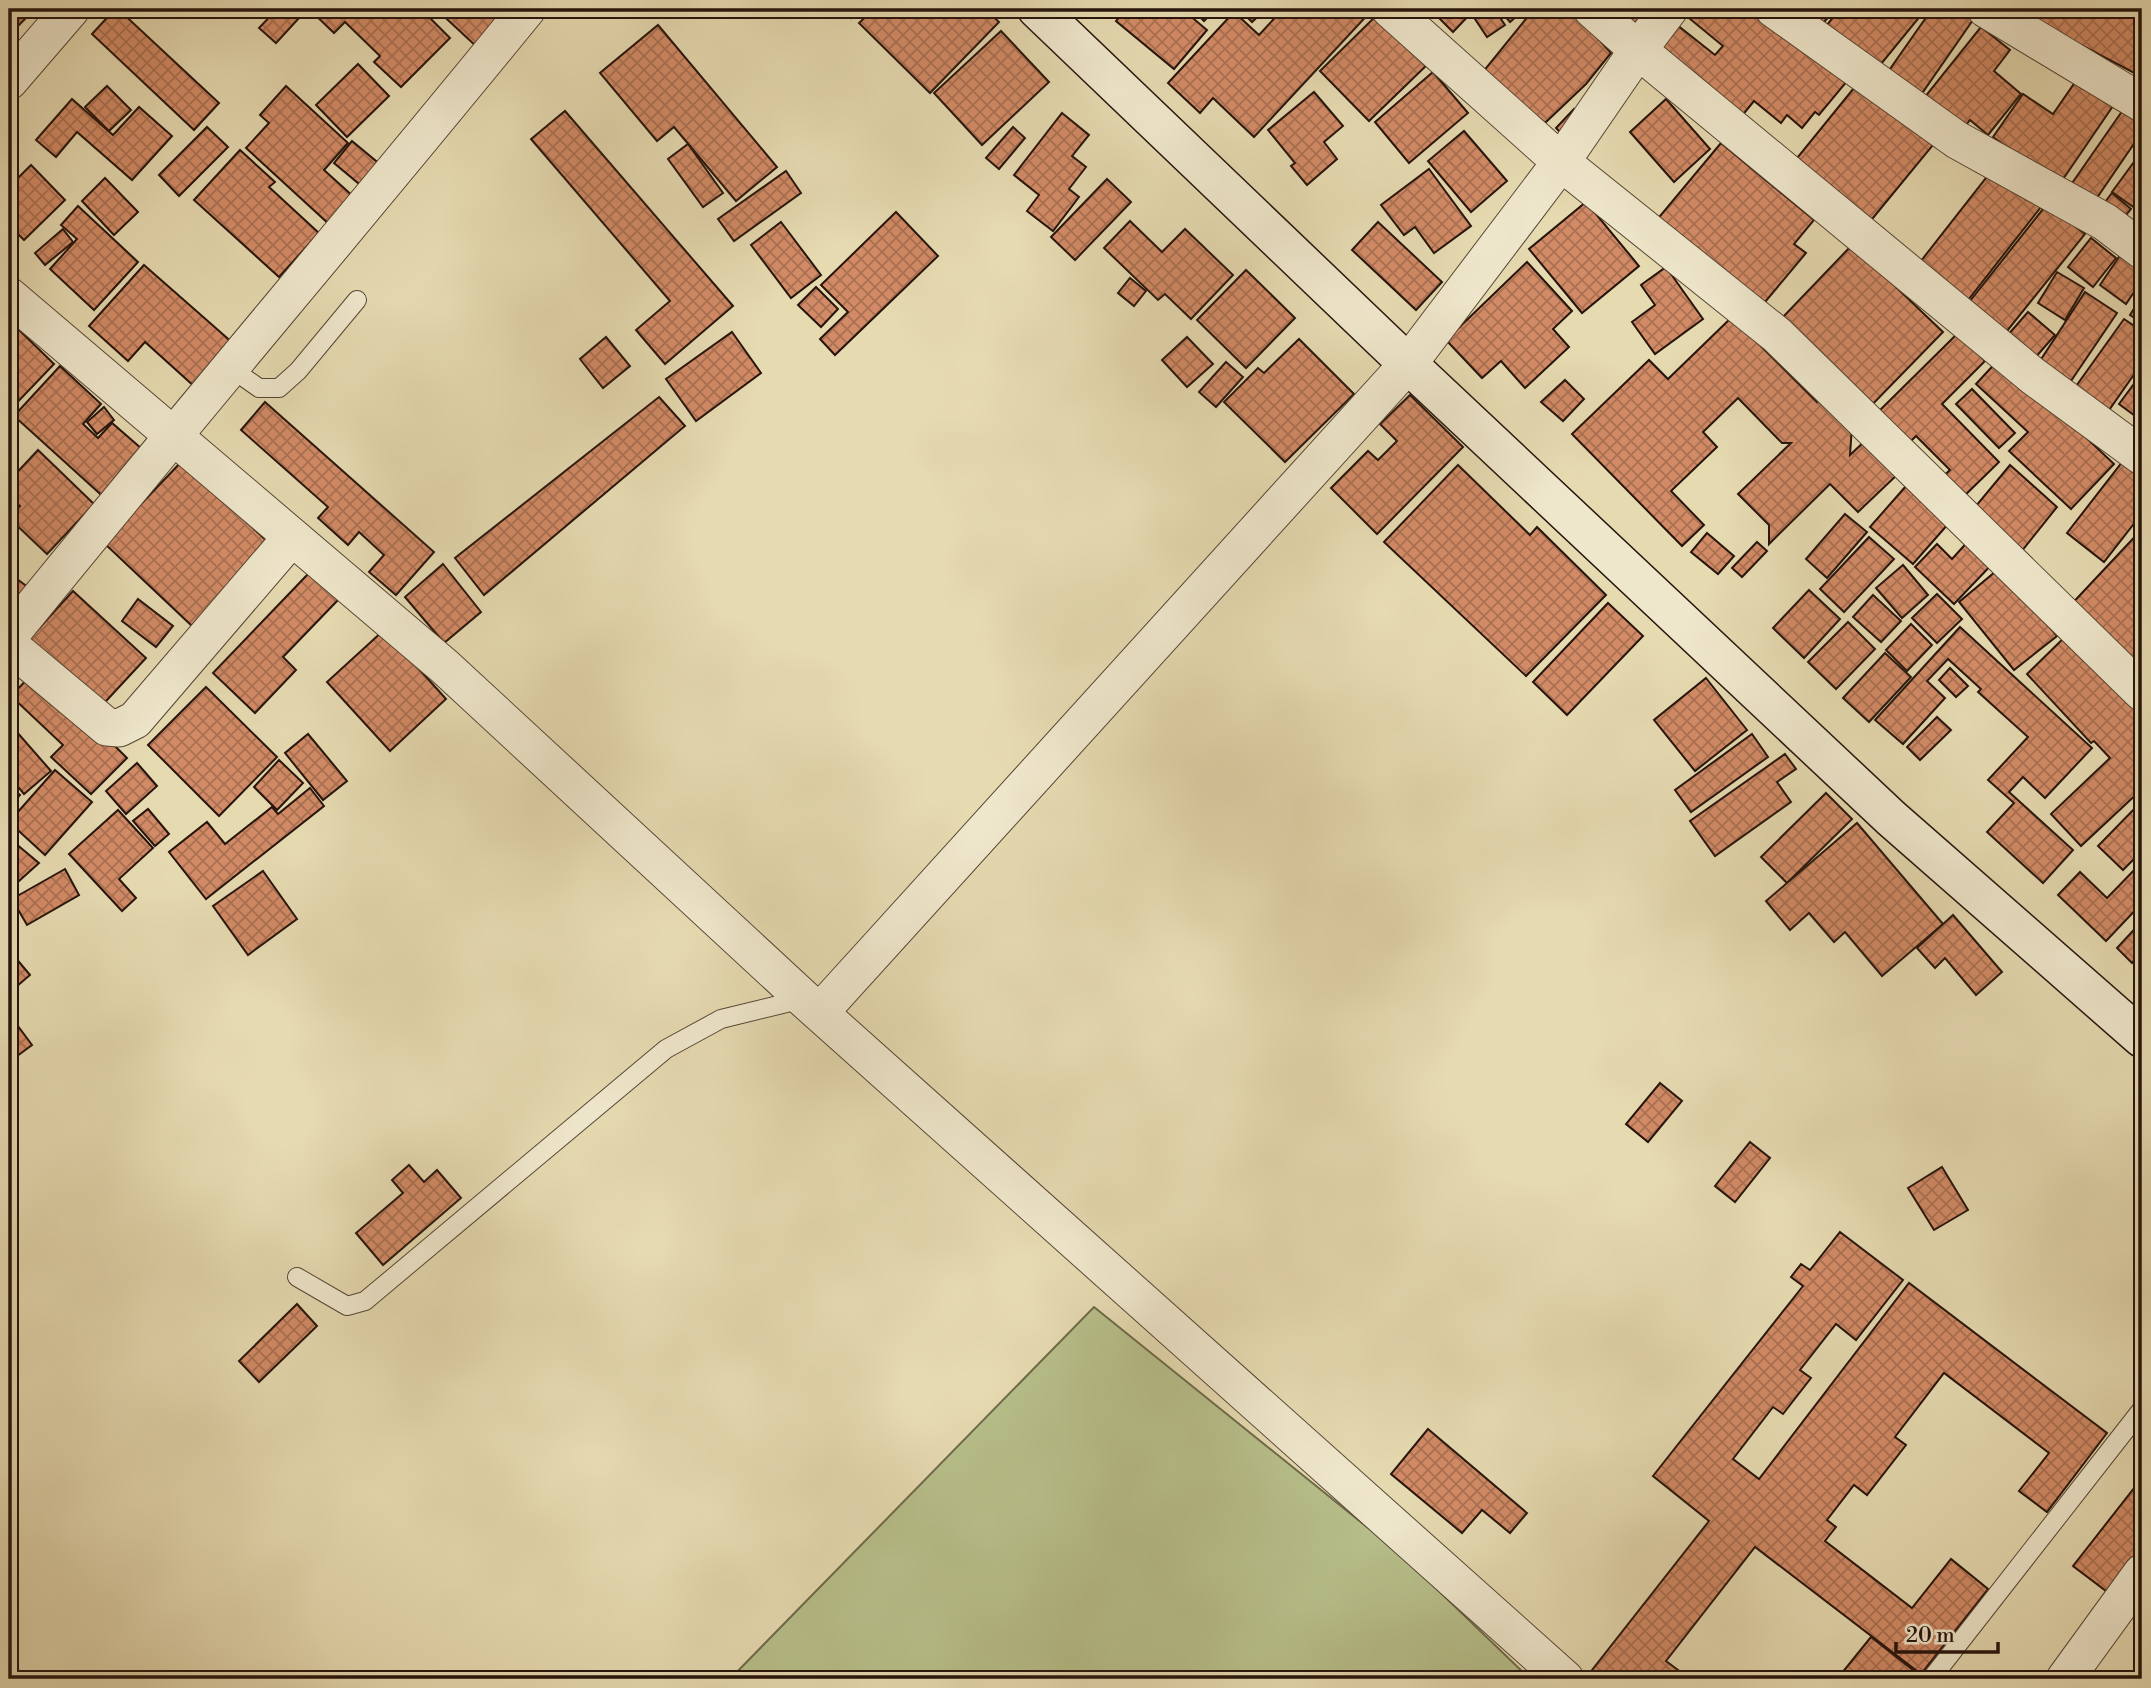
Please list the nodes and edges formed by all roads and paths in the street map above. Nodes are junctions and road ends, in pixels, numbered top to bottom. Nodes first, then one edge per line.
1 (71, 9) edge
2 (527, 9) edge
3 (1390, 9) edge
4 (1592, 9) edge
5 (1670, 9) edge
6 (1774, 9) edge
7 (1986, 9) edge
8 (1046, 12) edge
9 (1638, 50) junction
10 (9, 81) edge
11 (2142, 103) edge
12 (1561, 162) junction
13 (2142, 250) edge
14 (9, 296) edge
15 (357, 300) dead end
16 (1408, 364) junction
17 (229, 367) junction
18 (172, 435) junction
19 (2142, 456) edge
20 (292, 537) junction
21 (9, 636) edge
22 (9, 645) edge
23 (2142, 692) edge
24 (812, 1005) junction
25 (2142, 1038) edge
26 (297, 1277) dead end
27 (2142, 1409) edge
28 (2142, 1573) edge
29 (1565, 1679) edge
30 (1931, 1679) edge
31 (2065, 1679) edge

1 - 10 street
2 - 17 street
3 - 12 street
4 - 9 street
5 - 9 street
6 - 13 street
7 - 11 street
8 - 16 street
9 - 12 street
9 - 19 street
12 - 16 street
12 - 23 street
14 - 18 street
15 - 17 lane
16 - 24 street
16 - 25 street
17 - 18 street
18 - 20 street
18 - 21 street
20 - 22 street
20 - 24 street
24 - 26 lane
24 - 29 street
27 - 30 lane
28 - 31 street

